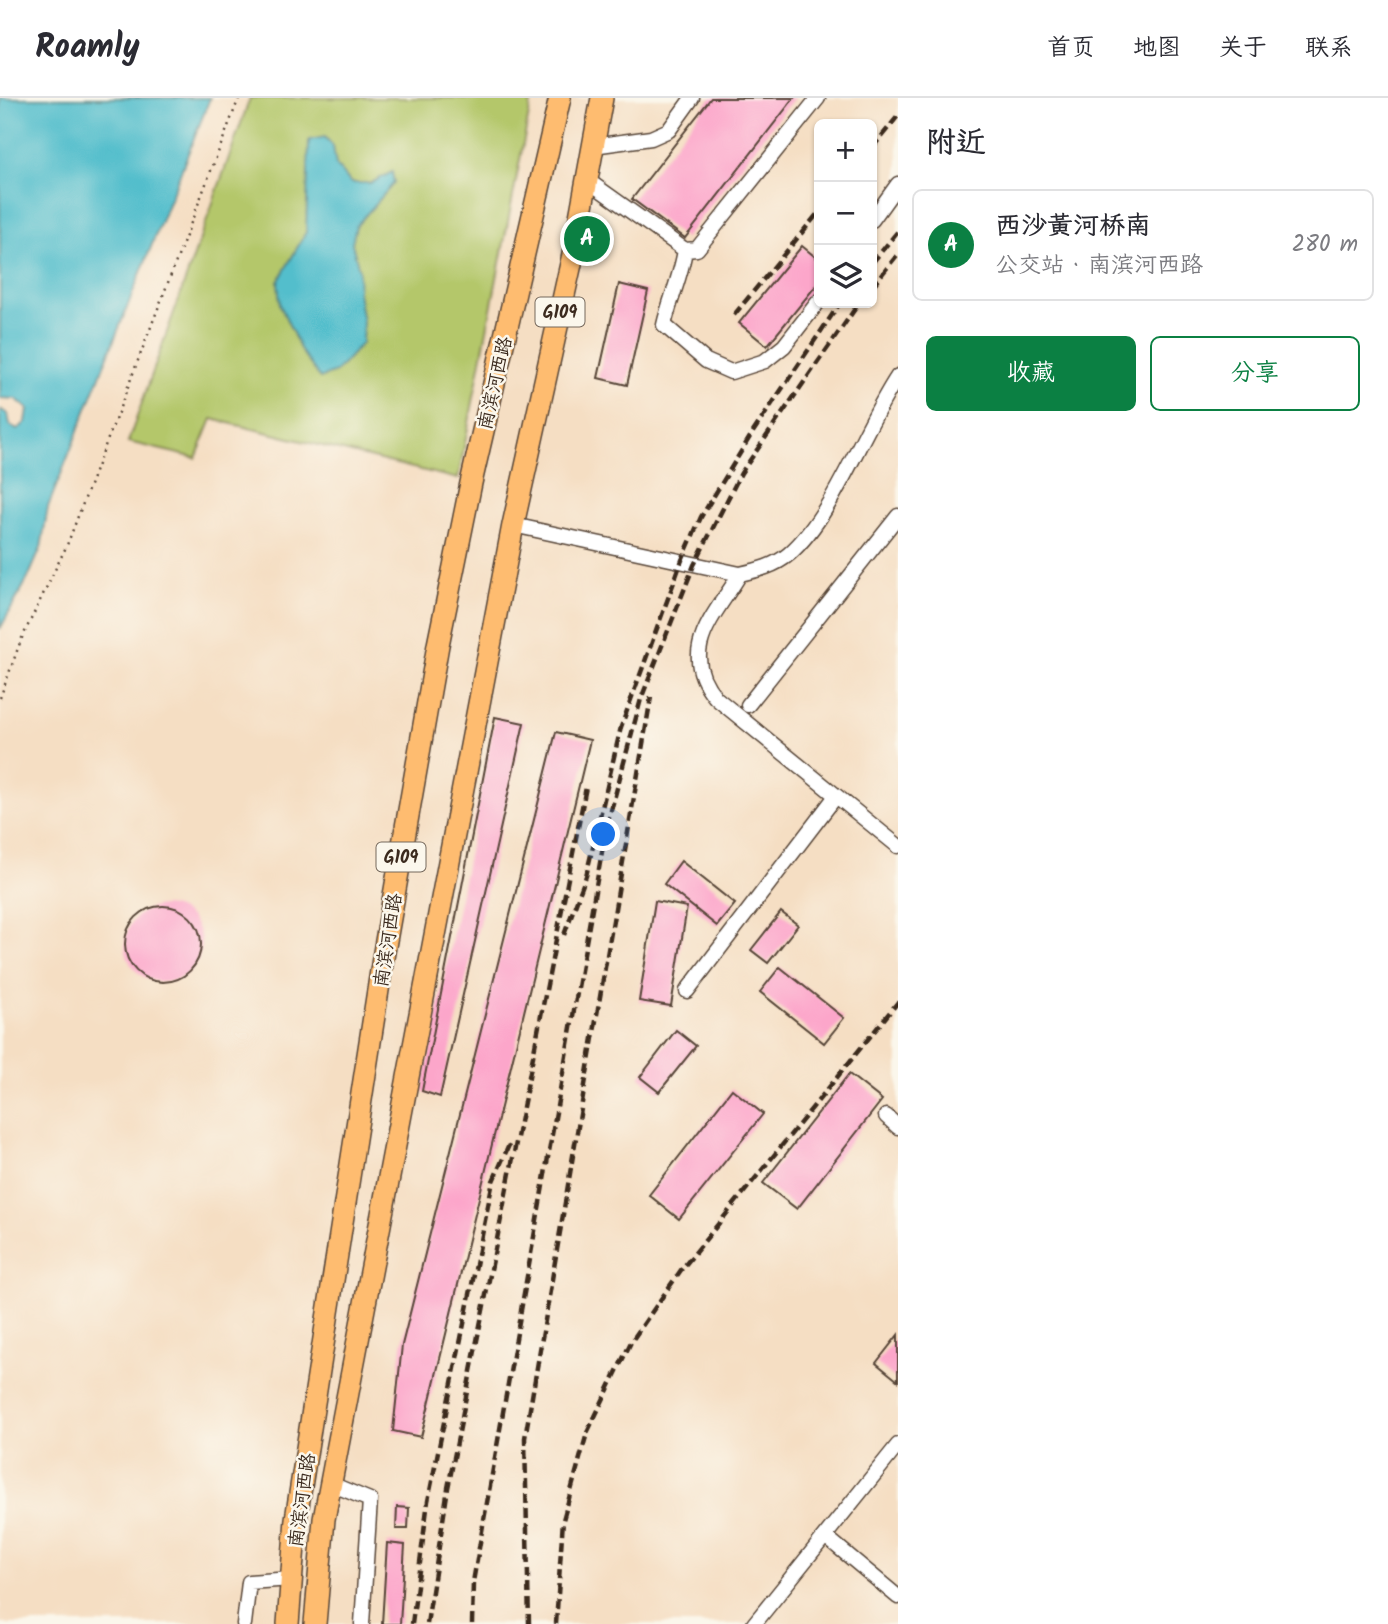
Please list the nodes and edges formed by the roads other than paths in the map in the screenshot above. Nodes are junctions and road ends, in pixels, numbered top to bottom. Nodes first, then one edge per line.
1 (560, 98) edge
2 (602, 98) edge
3 (692, 98) edge
4 (818, 98) edge
5 (593, 146) junction
6 (587, 180) junction
7 (898, 184) edge
8 (877, 213) edge
9 (685, 250) junction
10 (814, 307) edge
11 (898, 376) edge
12 (898, 516) edge
13 (513, 525) junction
14 (740, 574) junction
15 (748, 705) dead end
16 (836, 796) junction
17 (898, 846) edge
18 (687, 991) dead end
19 (886, 1116) dead end
20 (898, 1127) edge
21 (898, 1446) edge
22 (331, 1484) junction
23 (296, 1519) junction
24 (324, 1519) junction
25 (825, 1536) junction
26 (292, 1579) junction
27 (898, 1597) edge
28 (244, 1624) edge
29 (288, 1624) edge
30 (315, 1624) edge
31 (362, 1624) edge
32 (754, 1624) edge

1 - 23 highway, 南滨河西路 / G109
2 - 5 highway, G109
3 - 5 street
4 - 9 street
5 - 6 highway, G109
6 - 9 street
6 - 13 highway, G109
7 - 8 street
9 - 10 street
11 - 14 street
12 - 15 street
13 - 14 street
13 - 22 highway, 南滨河西路 / G109
14 - 16 street
16 - 17 street
16 - 18 street
19 - 20 street
21 - 25 street
22 - 24 highway, 南滨河西路 / G109
22 - 31 street
23 - 24 street
23 - 26 highway, 南滨河西路 / G109
24 - 30 highway, 南滨河西路 / G109
25 - 27 street
25 - 32 street
26 - 28 street
26 - 29 highway, 南滨河西路 / G109

